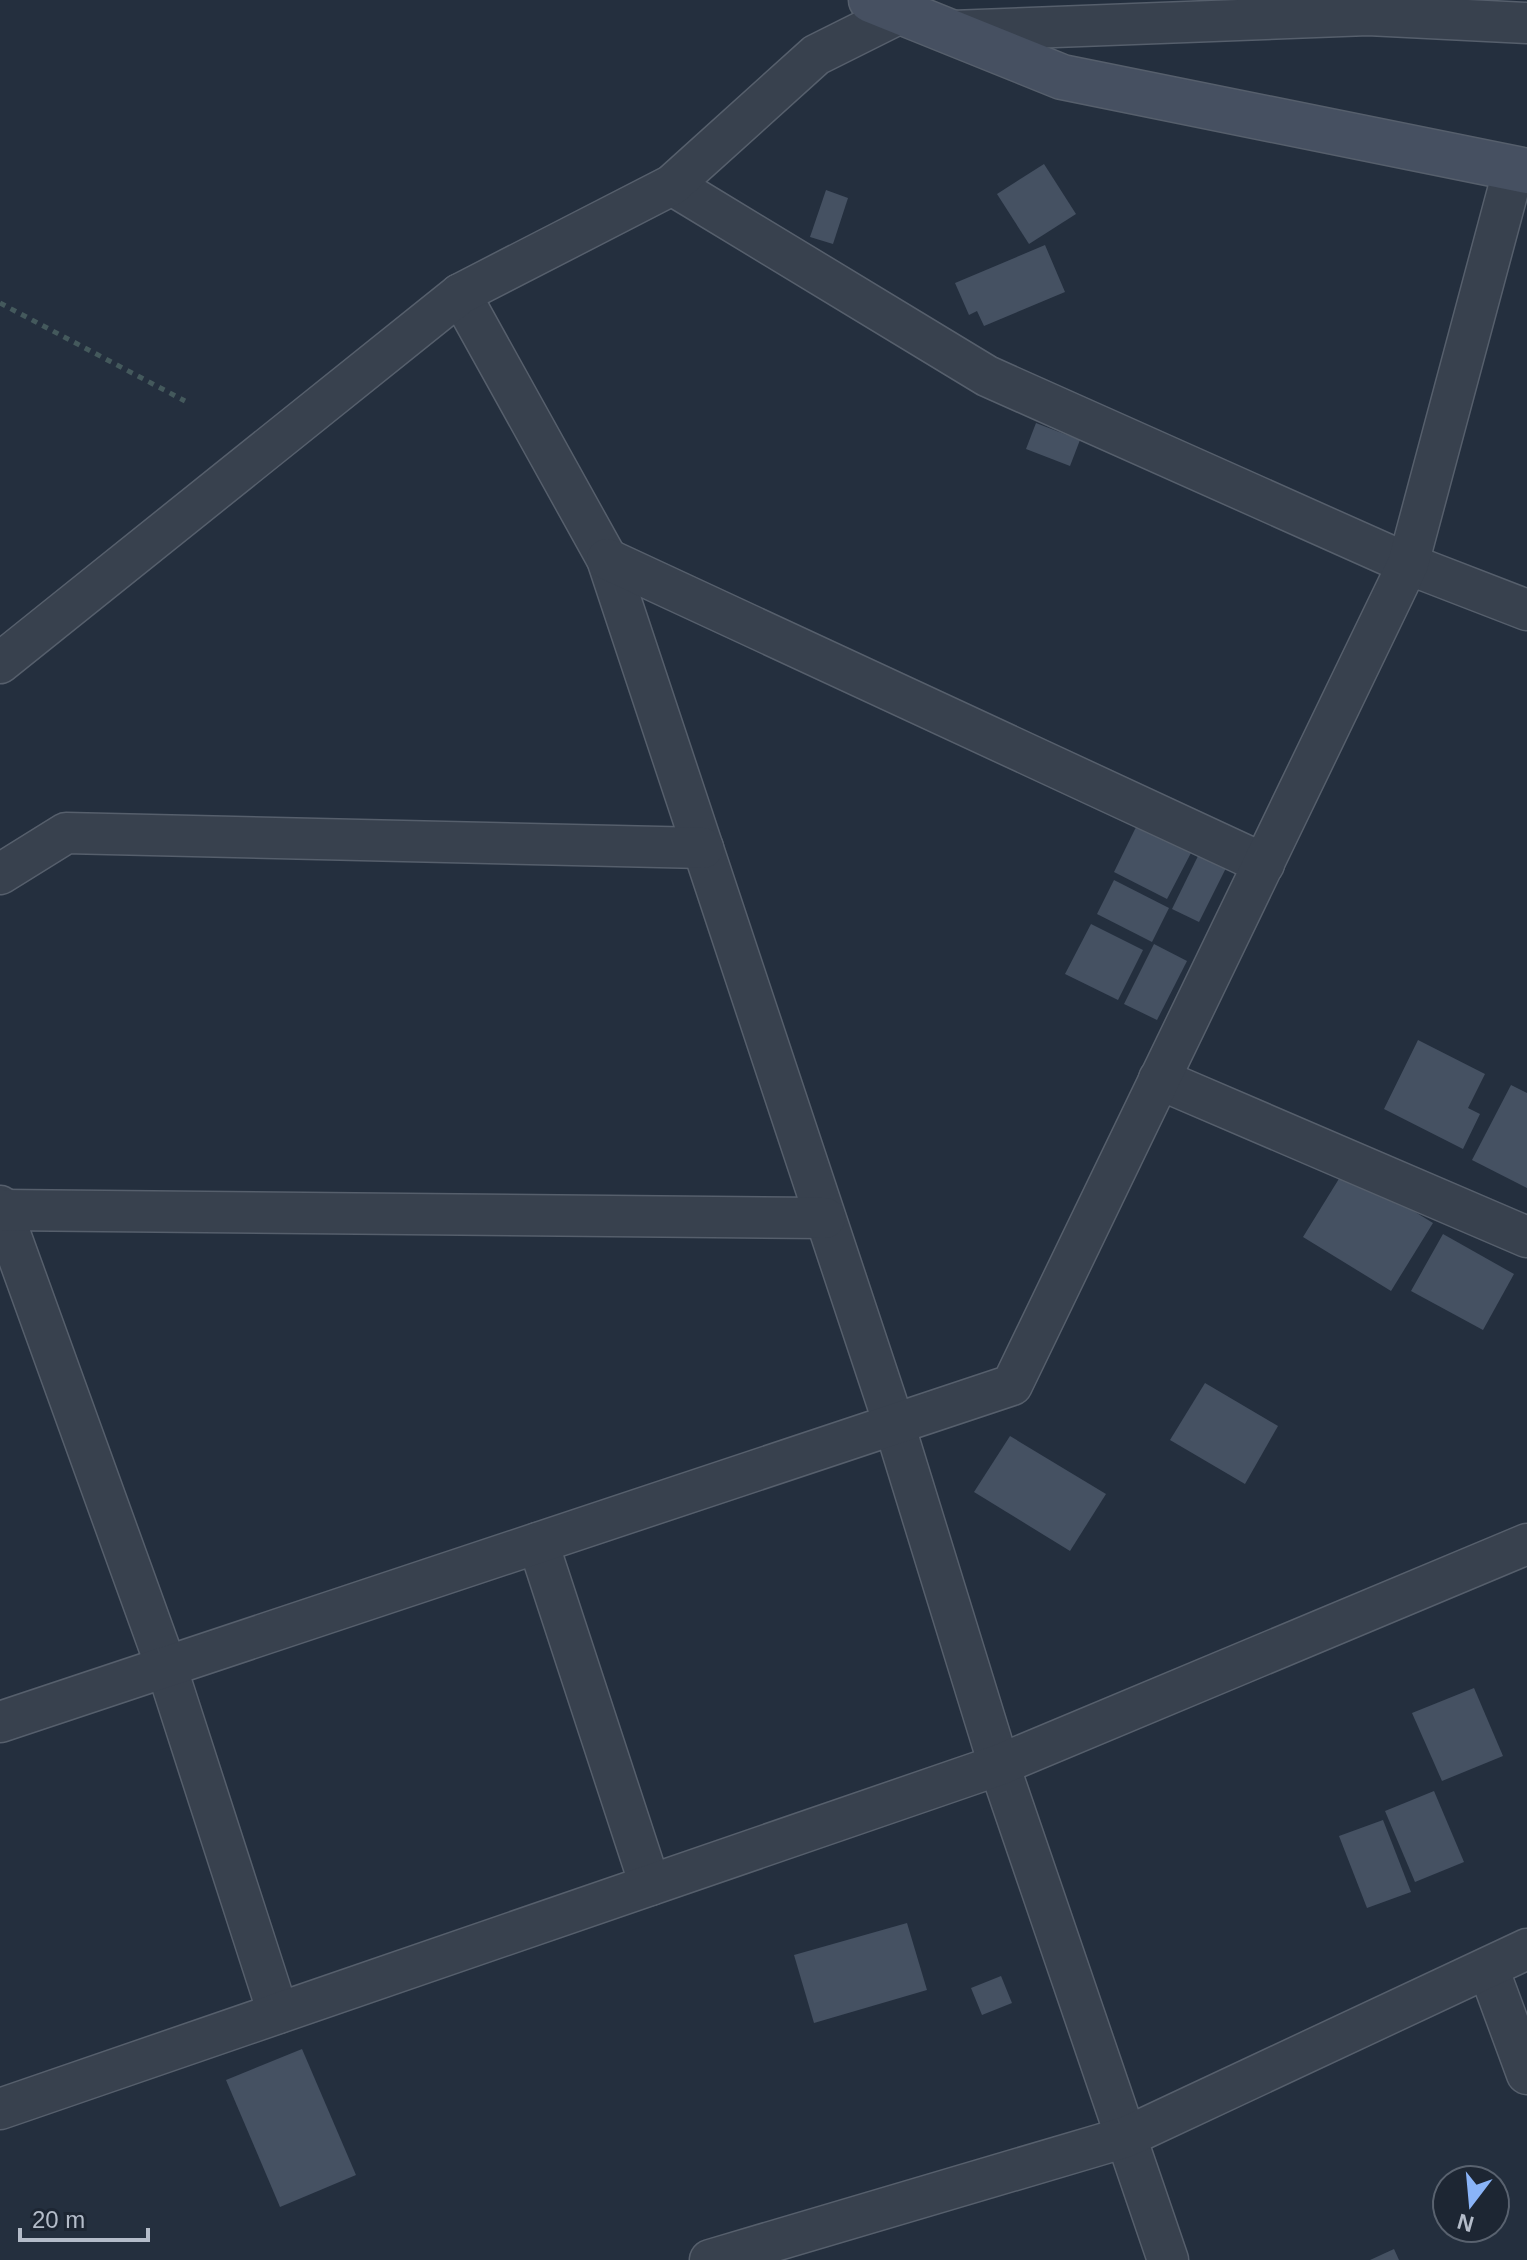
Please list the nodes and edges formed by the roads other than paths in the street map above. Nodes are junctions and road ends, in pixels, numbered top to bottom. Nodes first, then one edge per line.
1 (886, 6) edge
2 (1527, 23) edge
3 (952, 31) junction
4 (1520, 169) edge
5 (672, 185) junction
6 (460, 294) junction
7 (607, 559) junction
8 (1408, 564) junction
9 (1527, 610) edge
10 (0, 663) edge
11 (703, 848) junction
12 (1264, 864) junction
13 (0, 874) edge
14 (1159, 1079) junction
15 (1, 1208) edge
16 (825, 1218) junction
17 (1527, 1237) edge
18 (894, 1424) junction
19 (538, 1543) junction
20 (1527, 1544) edge
21 (166, 1666) junction
22 (0, 1722) edge
23 (999, 1765) junction
24 (650, 1885) junction
25 (1527, 1949) edge
26 (1488, 1968) junction
27 (278, 2013) junction
28 (1527, 2074) edge
29 (0, 2109) edge
30 (1126, 2137) junction
31 (820, 2245) edge
32 (710, 2260) edge
33 (1168, 2260) edge

1 - 3 street
1 - 5 street
2 - 3 street
3 - 4 street
4 - 8 street
5 - 6 street
5 - 8 street
6 - 7 street
6 - 10 street
7 - 11 street
7 - 12 street
8 - 9 street
8 - 12 street
11 - 13 street
11 - 16 street
12 - 14 street
14 - 17 street
14 - 18 street
15 - 16 street
15 - 21 street
16 - 18 street
18 - 19 street
18 - 23 street
19 - 21 street
19 - 24 street
20 - 23 street
21 - 22 street
21 - 27 street
23 - 24 street
23 - 30 street
24 - 27 street
25 - 26 street
26 - 28 street
26 - 30 street
27 - 29 street
30 - 31 street
30 - 33 street
31 - 32 street

